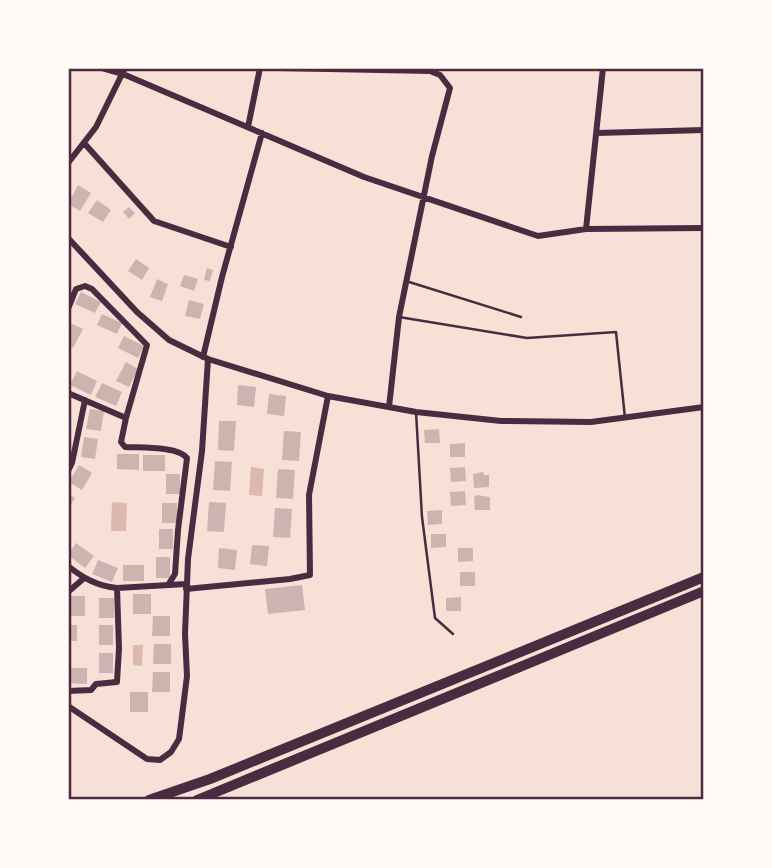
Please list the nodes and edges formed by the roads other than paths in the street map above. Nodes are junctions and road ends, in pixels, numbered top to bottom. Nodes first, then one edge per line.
1 (102, 68) edge
2 (260, 68) edge
3 (277, 68) edge
4 (603, 68) edge
5 (124, 71) edge
6 (248, 127) junction
7 (704, 130) edge
8 (262, 133) junction
9 (597, 133) junction
10 (84, 143) junction
11 (68, 163) edge
12 (423, 197) junction
13 (704, 228) edge
14 (586, 229) junction
15 (68, 238) edge
16 (231, 247) junction
17 (406, 281) junction
18 (68, 309) edge
19 (399, 317) junction
20 (521, 317) dead end
21 (205, 358) junction
22 (68, 393) edge
23 (328, 396) junction
24 (85, 400) junction
25 (389, 407) junction
26 (704, 407) edge
27 (416, 412) junction
28 (126, 418) junction
29 (625, 418) junction
30 (68, 471) edge
31 (68, 566) edge
32 (704, 577) edge
33 (83, 579) junction
34 (167, 585) junction
35 (186, 587) junction
36 (117, 589) junction
37 (704, 591) edge
38 (68, 592) edge
39 (453, 634) dead end
40 (68, 691) edge
41 (68, 706) edge
42 (149, 800) edge
43 (197, 800) edge

1 - 5 street
2 - 6 street
3 - 12 street
4 - 9 street
5 - 6 street
5 - 10 street
6 - 8 street
7 - 9 street
8 - 12 street
8 - 16 street
9 - 14 street
10 - 11 street
10 - 16 street
12 - 14 street
12 - 17 street
13 - 14 street
15 - 21 street
16 - 21 street
17 - 19 street
17 - 20 lane
18 - 28 street
19 - 25 street
19 - 29 lane
21 - 23 street
21 - 35 street
22 - 24 street
23 - 25 street
23 - 35 street
24 - 28 street
24 - 30 street
25 - 27 street
26 - 29 street
27 - 29 street
27 - 39 lane
28 - 34 street
31 - 33 street
32 - 42 highway
33 - 36 street
33 - 38 street
34 - 35 street
34 - 36 street
35 - 41 street
36 - 40 street
37 - 43 highway

